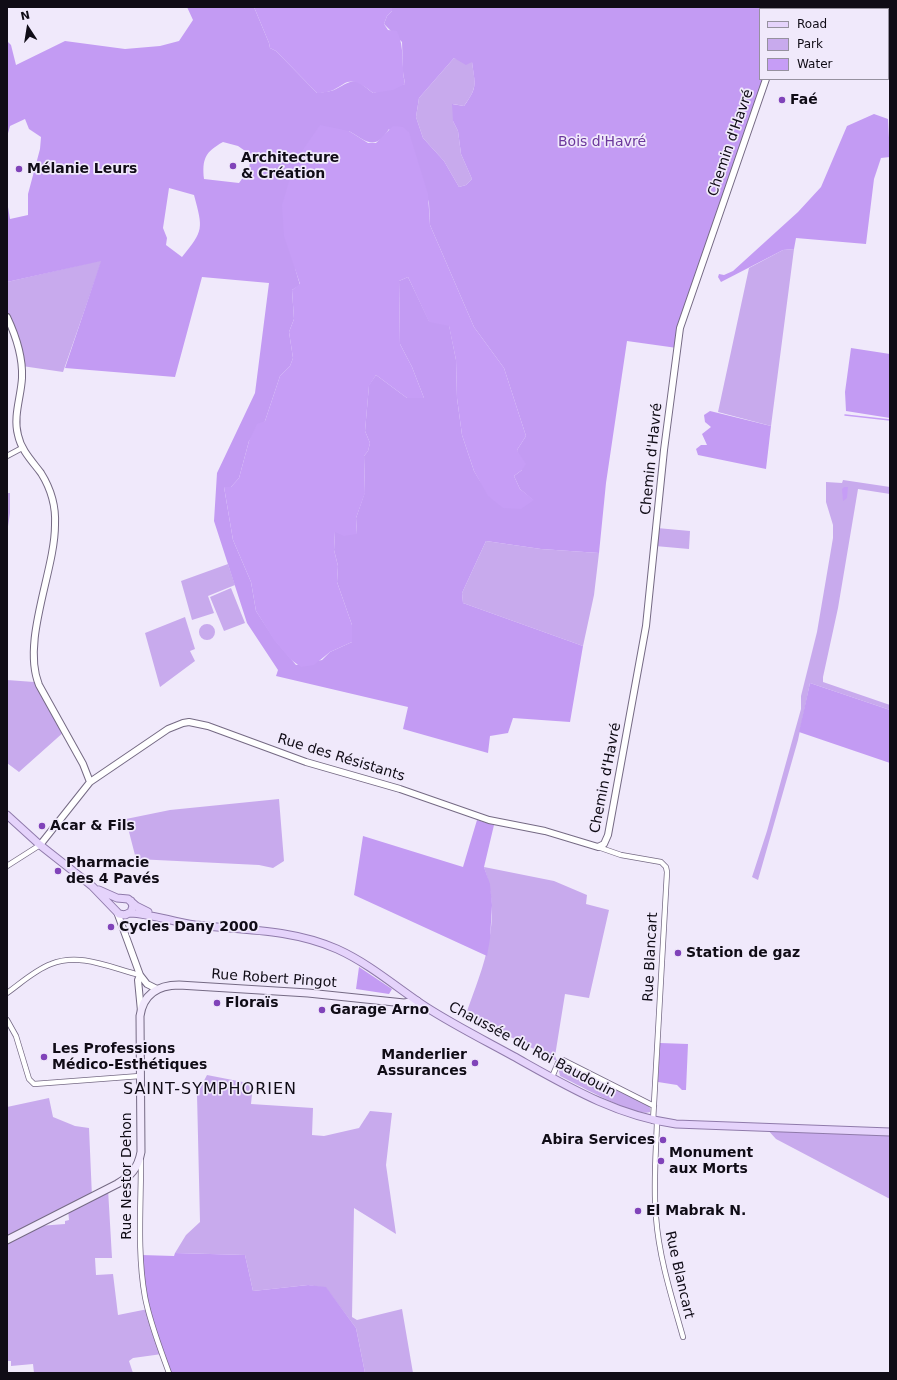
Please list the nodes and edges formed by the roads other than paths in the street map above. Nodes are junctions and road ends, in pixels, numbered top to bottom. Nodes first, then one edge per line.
1 (766, 80) edge
2 (7, 317) edge
3 (22, 448) junction
4 (7, 456) edge
5 (90, 782) junction
6 (7, 815) edge
7 (40, 845) junction
8 (598, 847) junction
9 (7, 866) edge
10 (92, 886) junction
11 (121, 898) junction
12 (131, 901) junction
13 (116, 910) junction
14 (129, 914) junction
15 (158, 916) junction
16 (124, 929) junction
17 (140, 976) junction
18 (157, 989) junction
19 (7, 993) edge
20 (417, 1001) junction
21 (141, 1011) junction
22 (7, 1020) edge
23 (140, 1076) junction
24 (552, 1078) junction
25 (654, 1106) junction
26 (655, 1121) junction
27 (890, 1132) edge
28 (141, 1152) junction
29 (7, 1240) edge
30 (683, 1337) dead end
31 (169, 1373) edge

1 - 8 street, Chemin d'Havré
2 - 3 street
3 - 4 street
3 - 5 street
5 - 7 street, Rue des Résistants
5 - 8 street, Rue des Résistants
6 - 7 main road
7 - 9 street
7 - 10 main road
8 - 25 street, Rue Blancart
10 - 11 main road
10 - 13 main road
11 - 12 main road
11 - 13 main road
12 - 14 main road
12 - 15 main road, Chaussée du Roi Baudouin
13 - 14 main road
13 - 16 street, Rue Nestor Dehon
14 - 15 main road, Chaussée du Roi Baudouin
14 - 16 street
15 - 20 main road, Chaussée du Roi Baudouin
16 - 17 street, Rue Nestor Dehon
17 - 18 street
17 - 19 street
17 - 21 street, Rue Nestor Dehon
18 - 20 main road, Rue Robert Pingot
18 - 21 main road
20 - 24 main road, Chaussée du Roi Baudouin
21 - 23 main road, Rue Nestor Dehon
22 - 23 street
23 - 28 main road, Rue Nestor Dehon
24 - 25 street
24 - 26 main road, Chaussée du Roi Baudouin
25 - 26 street, Rue Blancart
26 - 27 main road, Chaussée du Roi Baudouin
26 - 30 street, Rue Blancart
28 - 29 main road
28 - 31 street, Rue Nestor Dehon

